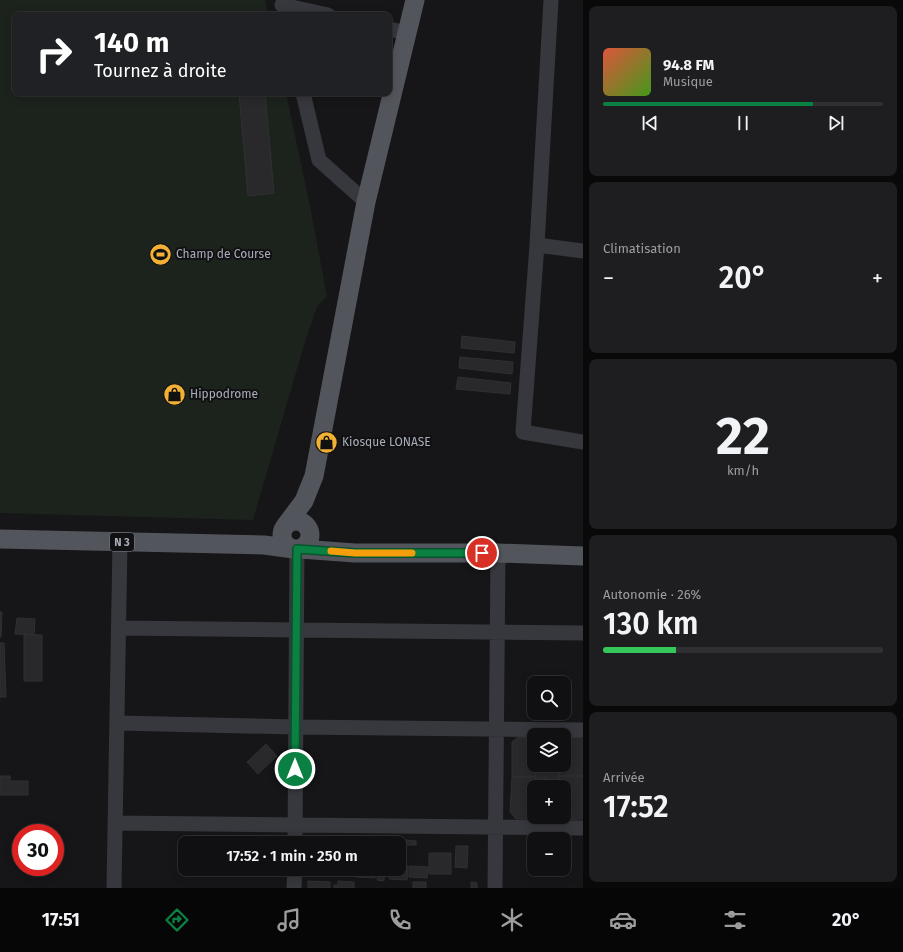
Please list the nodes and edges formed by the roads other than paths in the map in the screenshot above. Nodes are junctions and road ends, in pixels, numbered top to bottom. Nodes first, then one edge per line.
1 (415, 0) edge
2 (551, 0) edge
3 (283, 7) edge
4 (311, 12) edge
5 (392, 30) edge
6 (407, 33) junction
7 (392, 86) edge
8 (304, 96) edge
9 (389, 96) edge
10 (366, 202) junction
11 (537, 245) junction
12 (583, 251) edge
13 (583, 442) edge
14 (314, 476) junction
15 (285, 526) junction
16 (0, 539) edge
17 (120, 542) junction
18 (302, 542) junction
19 (243, 545) junction
20 (498, 553) junction
21 (583, 556) edge
22 (119, 628) junction
23 (296, 630) junction
24 (497, 632) junction
25 (583, 633) edge
26 (117, 723) junction
27 (296, 727) junction
28 (496, 729) junction
29 (583, 730) edge
30 (115, 822) junction
31 (295, 824) junction
32 (496, 827) junction
33 (583, 828) edge
34 (295, 836) edge
35 (295, 876) edge
36 (114, 888) edge
37 (294, 888) edge
38 (495, 888) edge

1 - 6 main road
2 - 11 street
3 - 4 street
5 - 6 street
6 - 7 main road
8 - 10 street
9 - 10 main road
10 - 14 main road
11 - 12 street
11 - 13 street
14 - 15 main road
14 - 18 main road
15 - 18 main road
15 - 18 main road
15 - 19 main road, N 3
16 - 17 main road, N 3
17 - 19 main road, N 3
17 - 22 street
18 - 19 main road, N 3
18 - 20 main road, N 3
18 - 23 street
20 - 21 main road, N 3
20 - 24 street
22 - 23 street
22 - 26 street
23 - 24 street
23 - 27 street
24 - 25 street
24 - 28 street
26 - 27 street
26 - 30 street
27 - 28 street
27 - 31 street
28 - 29 street
28 - 32 street
30 - 31 street
30 - 36 street
31 - 32 street
31 - 34 street
32 - 33 street
32 - 38 street
35 - 37 street

